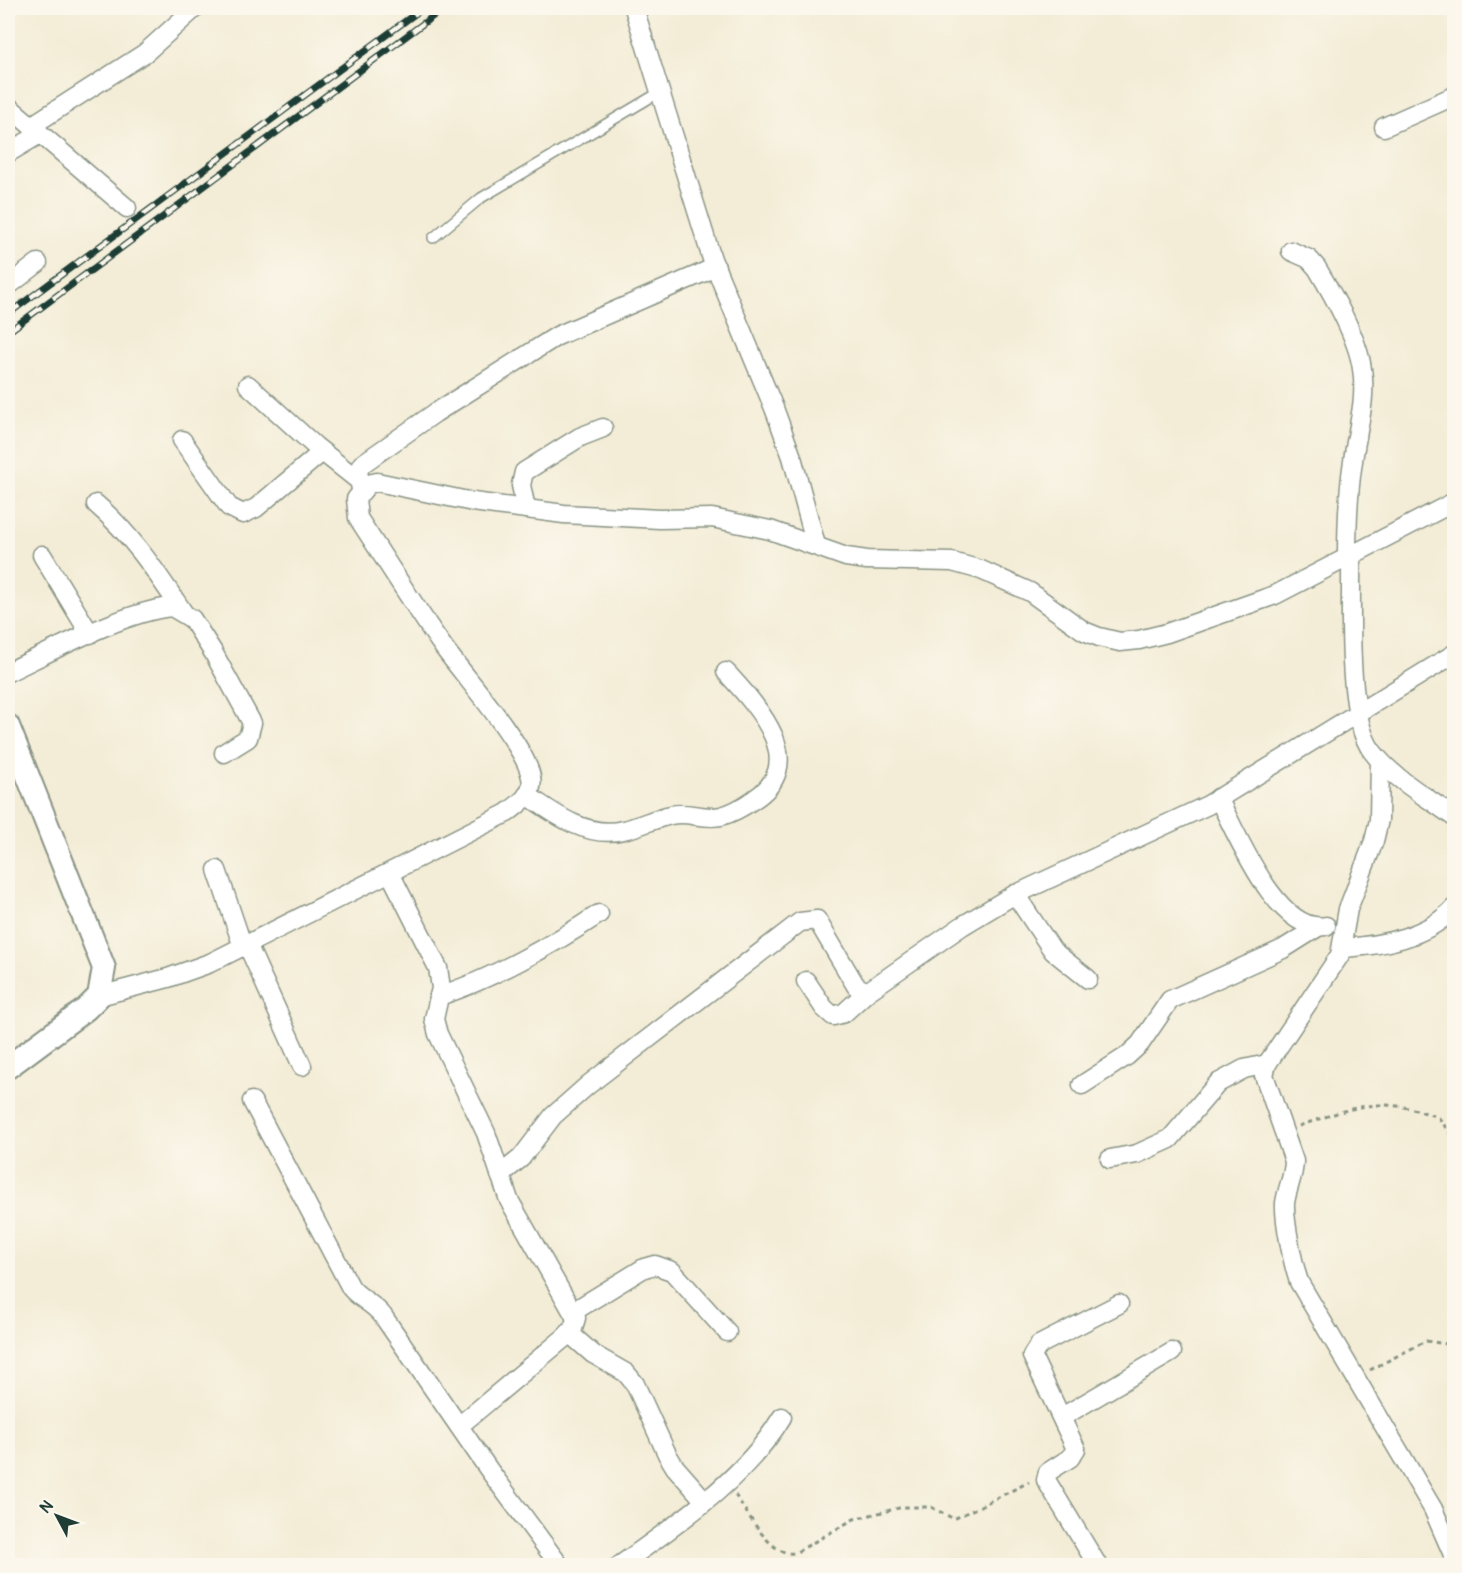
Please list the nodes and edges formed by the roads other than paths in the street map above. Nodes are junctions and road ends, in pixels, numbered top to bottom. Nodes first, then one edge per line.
1 (195, 8) edge
2 (634, 8) edge
3 (660, 92) junction
4 (1455, 96) edge
5 (8, 106) edge
6 (1384, 127) dead end
7 (35, 130) junction
8 (8, 153) edge
9 (127, 208) dead end
10 (433, 238) dead end
11 (1291, 251) dead end
12 (38, 263) dead end
13 (716, 267) junction
14 (8, 286) edge
15 (248, 385) dead end
16 (603, 428) dead end
17 (182, 440) dead end
18 (322, 452) junction
19 (359, 485) junction
20 (1455, 502) edge
21 (96, 504) dead end
22 (526, 509) junction
23 (816, 545) junction
24 (42, 555) dead end
25 (1349, 556) junction
26 (183, 612) junction
27 (90, 634) junction
28 (1455, 654) edge
29 (8, 672) edge
30 (726, 672) dead end
31 (1358, 714) junction
32 (8, 726) edge
33 (224, 753) dead end
34 (1380, 761) junction
35 (527, 795) junction
36 (1218, 798) junction
37 (1455, 817) edge
38 (217, 870) dead end
39 (390, 873) junction
40 (1015, 894) junction
41 (1455, 908) edge
42 (599, 914) dead end
43 (1345, 922) junction
44 (1318, 927) junction
45 (245, 946) junction
46 (1342, 948) junction
47 (1088, 979) dead end
48 (806, 981) dead end
49 (867, 992) junction
50 (99, 996) junction
51 (439, 996) junction
52 (1267, 1064) junction
53 (302, 1066) dead end
54 (8, 1067) edge
55 (1082, 1085) dead end
56 (252, 1101) dead end
57 (1110, 1159) dead end
58 (500, 1175) junction
59 (1119, 1304) dead end
60 (574, 1311) junction
61 (727, 1332) dead end
62 (569, 1333) junction
63 (1172, 1352) dead end
64 (782, 1417) dead end
65 (1062, 1417) junction
66 (459, 1426) junction
67 (704, 1500) junction
68 (1455, 1557) edge
69 (560, 1566) edge
70 (619, 1566) edge
71 (1098, 1566) edge

1 - 7 street
2 - 3 street
3 - 10 lane
3 - 13 street
4 - 6 street
5 - 7 street
7 - 8 street
7 - 9 street
11 - 25 street
12 - 14 street
13 - 19 street
13 - 23 street
15 - 18 street
16 - 22 street
17 - 18 street
18 - 19 street
19 - 22 street
19 - 35 street
20 - 25 street
21 - 26 street
22 - 23 street
23 - 25 street
24 - 27 street
25 - 31 street
26 - 27 street
26 - 33 street
27 - 29 street
28 - 31 street
30 - 35 street
31 - 34 street
31 - 36 street
32 - 50 street
34 - 37 street
34 - 43 street
35 - 39 street
36 - 40 street
36 - 44 street
38 - 45 street
39 - 45 street
39 - 51 street
40 - 47 street
40 - 49 street
41 - 46 street
42 - 51 street
43 - 44 street
43 - 46 street
44 - 55 street
45 - 50 street
45 - 53 street
46 - 52 street
48 - 49 street
49 - 58 street
50 - 54 street
51 - 58 street
52 - 57 street
52 - 68 street
56 - 66 street
58 - 60 street
59 - 65 street
60 - 61 street
60 - 62 street
62 - 66 street
62 - 67 street
63 - 65 street
64 - 67 street
65 - 71 street
66 - 69 street
67 - 70 street

